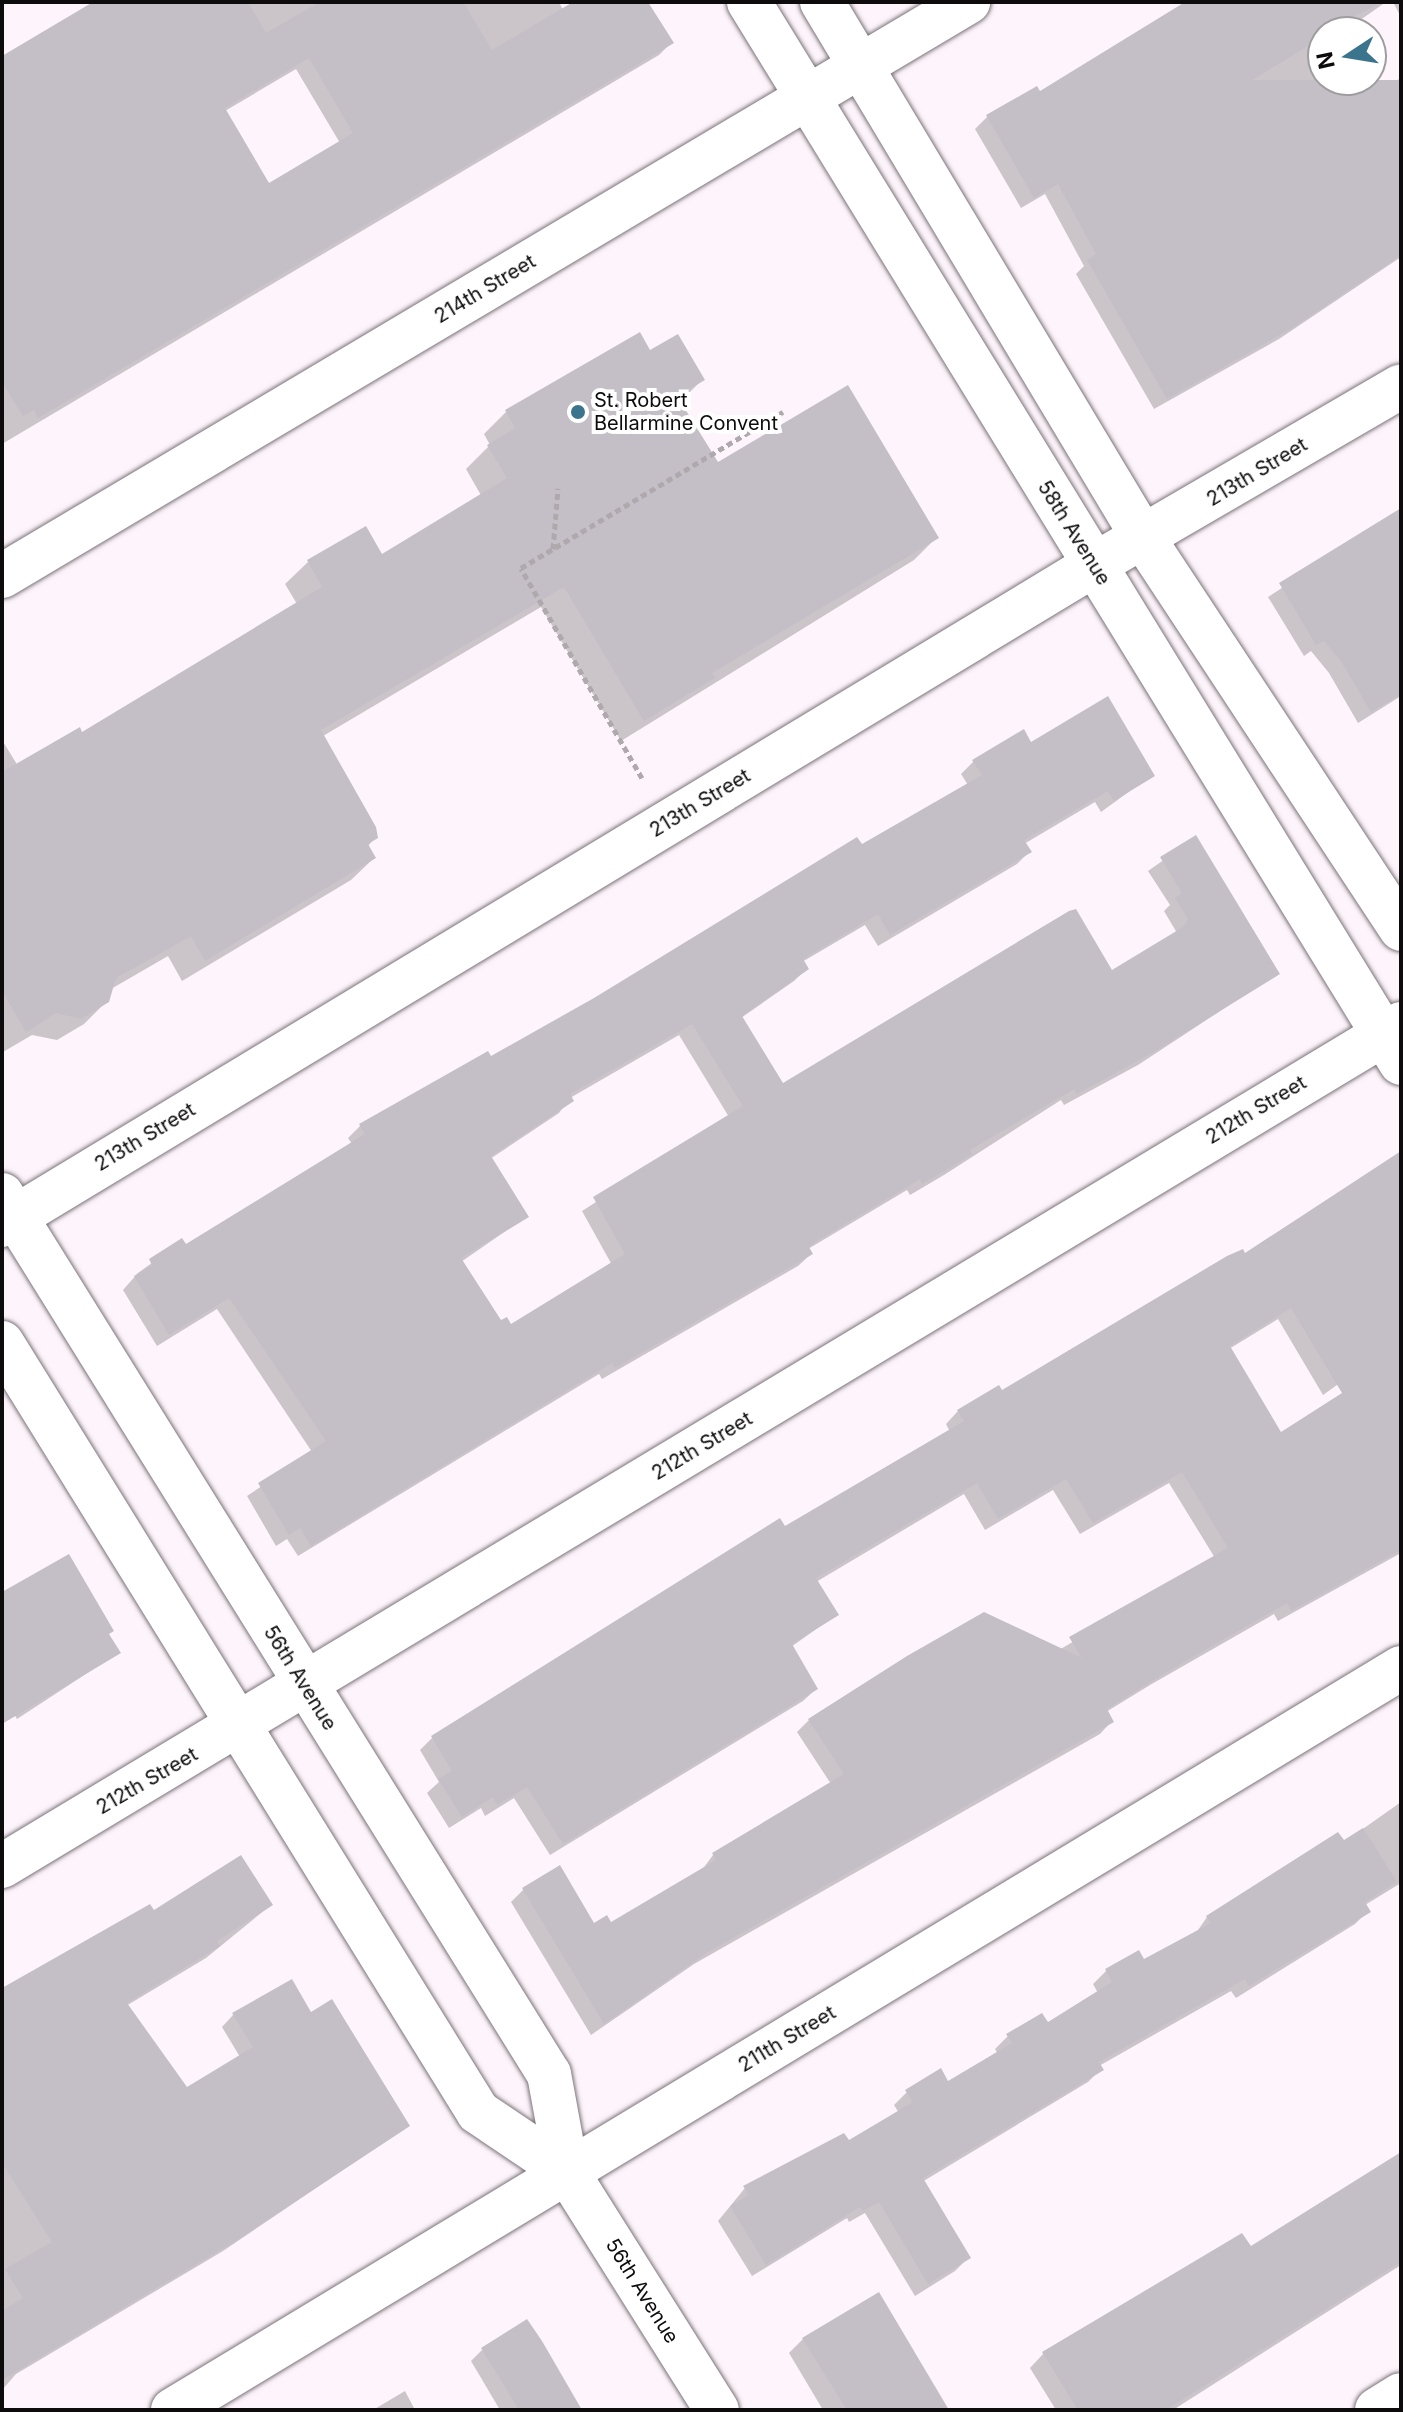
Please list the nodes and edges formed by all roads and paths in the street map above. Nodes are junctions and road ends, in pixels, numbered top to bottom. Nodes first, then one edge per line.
1 (749, 2) edge
2 (822, 2) edge
3 (968, 2) edge
4 (862, 65) junction
5 (808, 97) junction
6 (1401, 386) edge
7 (783, 412) dead end
8 (558, 488) dead end
9 (1144, 539) junction
10 (553, 549) junction
11 (1094, 565) junction
12 (2, 576) edge
13 (642, 778) dead end
14 (1401, 929) edge
15 (1395, 1040) edge
16 (6, 1212) edge
17 (2, 1343) edge
18 (1401, 1668) edge
19 (305, 1687) junction
20 (240, 1725) junction
21 (2, 1866) edge
22 (567, 2172) junction
23 (1401, 2395) edge
24 (173, 2410) edge
25 (717, 2410) edge
26 (1377, 2410) edge

1 - 5 street, 58th Avenue
2 - 4 street
3 - 4 street, 214th Street
4 - 5 street, 214th Street
4 - 9 street
5 - 11 street, 58th Avenue
5 - 12 street, 214th Street
6 - 9 street, 213th Street
7 - 10 path
8 - 10 path
9 - 11 street, 213th Street
9 - 14 street
10 - 13 path
11 - 15 street, 58th Avenue
11 - 16 street, 213th Street
15 - 19 street, 212th Street
16 - 19 street, 56th Avenue
17 - 20 street, 56th Avenue
18 - 22 street, 211th Street
19 - 20 street, 212th Street
19 - 22 street, 56th Avenue
20 - 21 street, 212th Street
20 - 22 street, 56th Avenue
22 - 24 street, 211th Street
22 - 25 street, 56th Avenue
23 - 26 street

